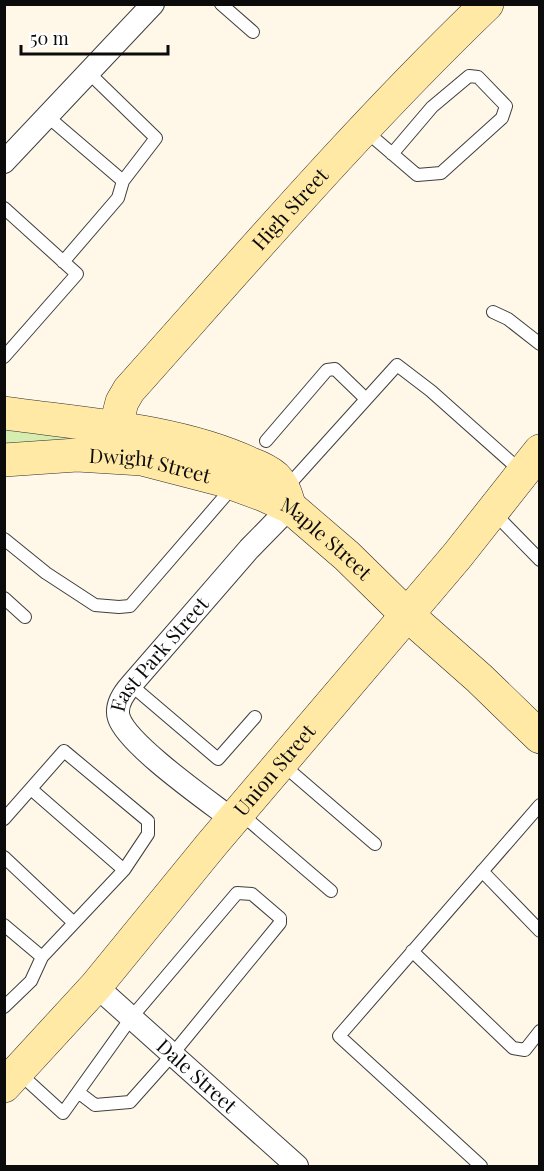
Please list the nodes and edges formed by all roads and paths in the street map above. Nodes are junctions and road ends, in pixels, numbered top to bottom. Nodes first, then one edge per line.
1 (153, 4) edge
2 (221, 4) edge
3 (487, 4) edge
4 (253, 32) dead end
5 (89, 73) junction
6 (47, 116) junction
7 (363, 129) junction
8 (392, 154) junction
9 (4, 162) edge
10 (123, 181) junction
11 (4, 208) edge
12 (63, 262) junction
13 (493, 312) dead end
14 (540, 344) edge
15 (4, 357) edge
16 (366, 399) junction
17 (4, 413) edge
18 (115, 429) junction
19 (266, 441) dead end
20 (4, 460) edge
21 (531, 462) edge
22 (230, 482) junction
23 (287, 498) junction
24 (493, 511) junction
25 (4, 539) edge
26 (540, 560) edge
27 (4, 598) edge
28 (407, 614) junction
29 (25, 617) dead end
30 (131, 684) junction
31 (255, 717) dead end
32 (540, 736) edge
33 (281, 764) junction
34 (32, 789) junction
35 (540, 805) edge
36 (236, 816) junction
37 (4, 819) edge
38 (375, 844) dead end
39 (4, 857) edge
40 (124, 870) junction
41 (482, 871) junction
42 (332, 891) dead end
43 (74, 924) junction
44 (4, 925) edge
45 (540, 931) edge
46 (412, 951) junction
47 (42, 957) junction
48 (96, 987) junction
49 (4, 1007) edge
50 (131, 1018) junction
51 (540, 1031) edge
52 (171, 1056) junction
53 (11, 1079) edge
54 (78, 1092) junction
55 (297, 1167) edge
56 (481, 1167) edge

1 - 5 street
2 - 4 lane
3 - 7 street, High Street
5 - 6 street
5 - 10 lane
6 - 9 street
6 - 10 lane
7 - 8 lane
7 - 18 street, High Street
8 - 8 lane
10 - 12 lane
11 - 12 lane
12 - 15 lane
13 - 14 lane
16 - 19 lane
16 - 21 lane
16 - 23 lane
17 - 18 street, Maple Street
18 - 23 street, Maple Street
20 - 22 street, Dwight Street
21 - 24 street, Union Street
22 - 23 street, Dwight Street
22 - 25 lane
23 - 28 street, Maple Street
23 - 30 street, East Park Street
24 - 26 lane
24 - 28 street, Union Street
27 - 29 lane
28 - 32 street, Maple Street
28 - 33 street, Union Street
30 - 31 lane
30 - 36 street, East Park Street
33 - 36 street, Union Street
33 - 38 lane
34 - 37 lane
34 - 40 lane
34 - 40 lane
35 - 41 lane
36 - 42 lane
36 - 48 street, Union Street
39 - 43 lane
40 - 43 lane
41 - 45 lane
41 - 46 lane
43 - 47 lane
44 - 47 lane
46 - 51 lane
46 - 56 lane
47 - 49 lane
48 - 50 street, Dale Street
48 - 53 street, Union Street
50 - 52 street, Dale Street
50 - 52 lane
50 - 54 lane
52 - 54 lane
52 - 55 street, Dale Street
53 - 54 lane

